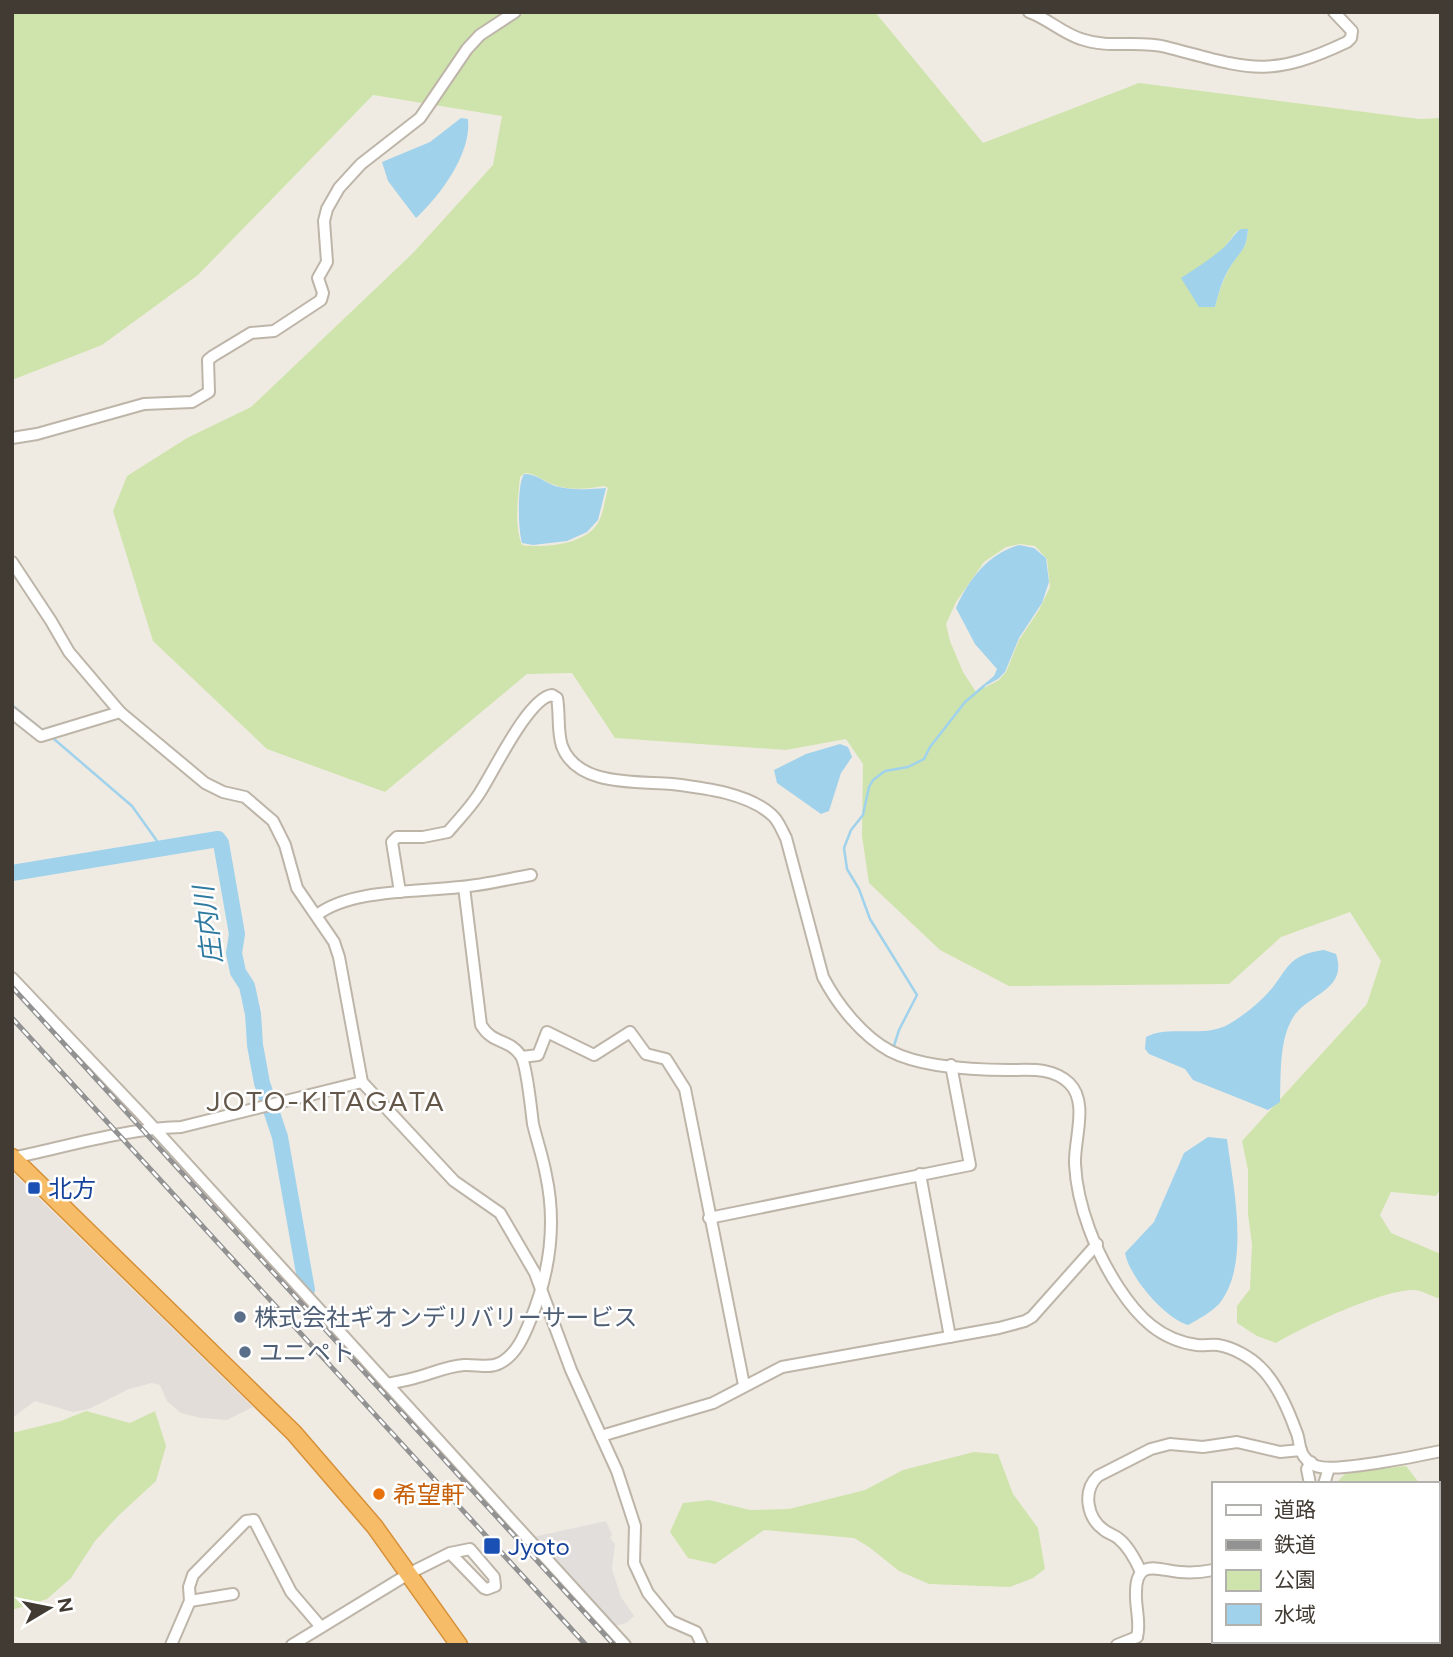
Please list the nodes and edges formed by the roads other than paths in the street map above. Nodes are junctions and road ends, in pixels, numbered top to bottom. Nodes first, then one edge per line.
1 (515, 12) edge
2 (1029, 12) edge
3 (1334, 12) edge
4 (12, 438) edge
5 (12, 562) edge
6 (120, 712) junction
7 (12, 713) edge
8 (531, 875) dead end
9 (464, 887) junction
10 (400, 892) junction
11 (317, 915) junction
12 (12, 978) edge
13 (522, 1057) junction
14 (951, 1065) junction
15 (362, 1082) junction
16 (153, 1128) junction
17 (12, 1158) edge
18 (920, 1174) junction
19 (709, 1218) junction
20 (1097, 1244) junction
21 (542, 1291) junction
22 (950, 1337) junction
23 (387, 1384) junction
24 (744, 1385) junction
25 (601, 1436) junction
26 (1301, 1450) junction
27 (1441, 1451) edge
28 (1311, 1462) junction
29 (1329, 1468) junction
30 (1310, 1482) edge
31 (1325, 1482) edge
32 (450, 1553) dead end
33 (1212, 1570) edge
34 (1141, 1572) junction
35 (410, 1573) junction
36 (233, 1594) dead end
37 (190, 1601) junction
38 (321, 1627) junction
39 (1137, 1637) junction
40 (171, 1645) edge
41 (292, 1645) edge
42 (459, 1645) edge
43 (625, 1645) edge
44 (702, 1645) edge
45 (1117, 1645) edge
46 (1147, 1645) edge

1 - 4 street
2 - 3 street
5 - 6 street
6 - 7 street
6 - 11 street
8 - 9 street
9 - 10 street
9 - 13 street
10 - 11 street
10 - 14 street
11 - 15 street
12 - 16 street
13 - 19 street
13 - 21 street
14 - 18 street
14 - 20 street
15 - 16 street
15 - 21 street
16 - 17 street
16 - 23 street
17 - 35 highway
18 - 19 street
18 - 22 street
19 - 24 street
20 - 22 street
20 - 26 street
21 - 23 street
21 - 25 street
22 - 24 street
23 - 43 street
24 - 25 street
25 - 44 street
26 - 28 street
26 - 34 street
27 - 29 street
28 - 29 street
28 - 30 street
29 - 31 street
32 - 35 street
33 - 34 street
34 - 39 street
35 - 38 street
35 - 42 highway
36 - 37 street
37 - 38 street
37 - 40 street
38 - 41 street
39 - 45 street
39 - 46 street

